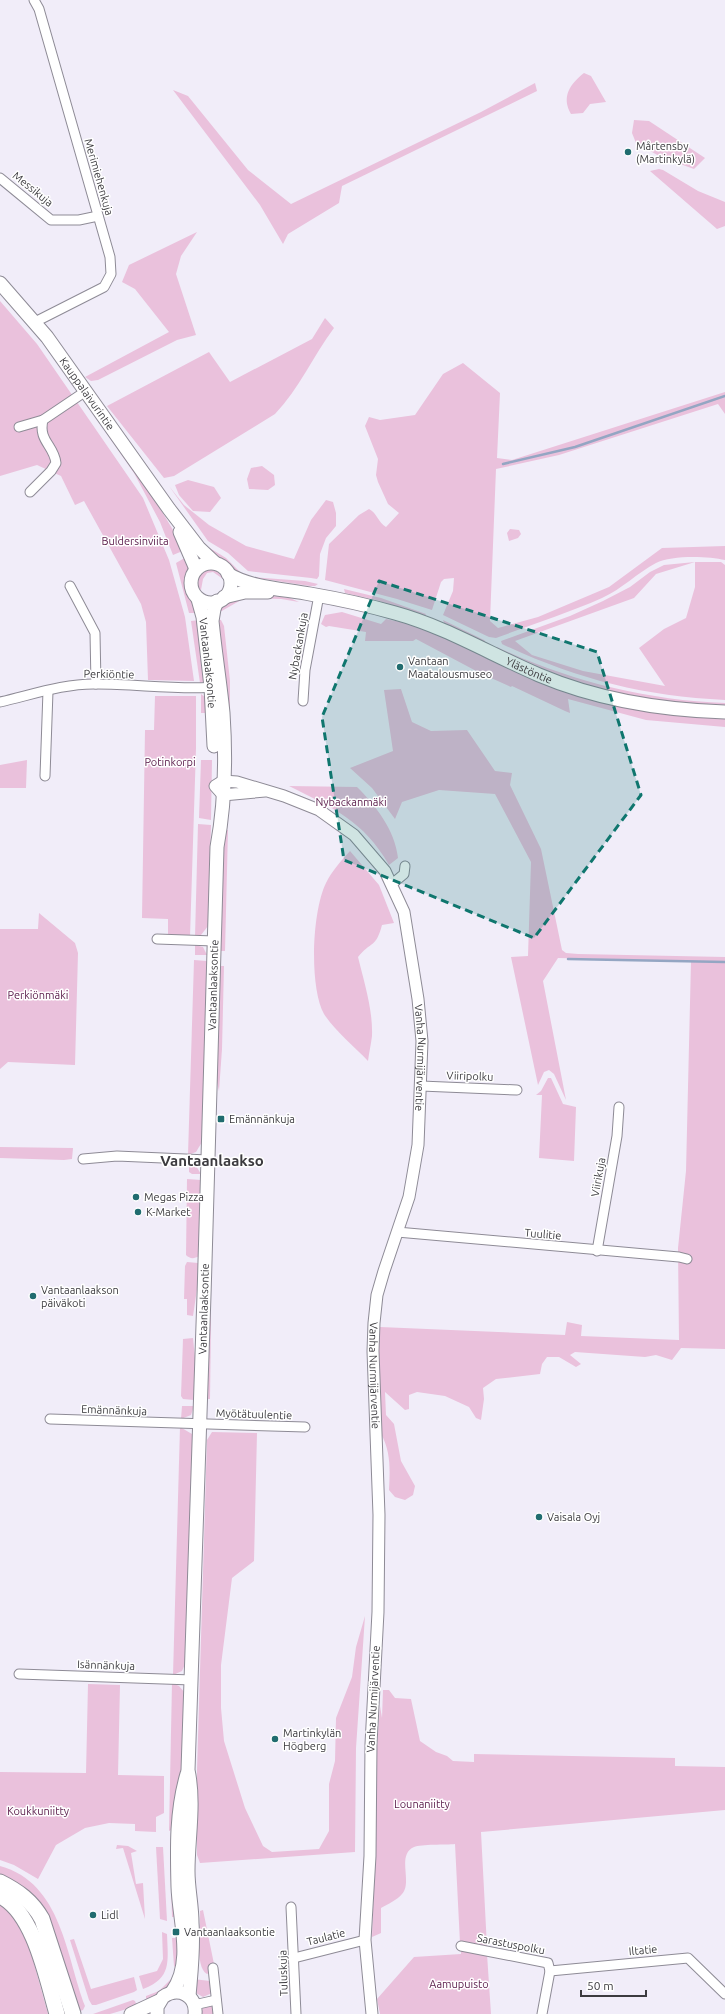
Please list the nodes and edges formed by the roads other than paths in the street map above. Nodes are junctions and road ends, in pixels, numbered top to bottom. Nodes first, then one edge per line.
1 (34, 0) edge
2 (0, 178) edge
3 (98, 216) junction
4 (0, 283) edge
5 (35, 322) junction
6 (86, 391) junction
7 (43, 420) junction
8 (19, 427) dead end
9 (30, 492) dead end
10 (169, 509) junction
11 (215, 563) junction
12 (196, 569) junction
13 (228, 574) junction
14 (70, 586) dead end
15 (293, 591) junction
16 (319, 595) junction
17 (198, 598) junction
18 (220, 599) junction
19 (96, 684) junction
20 (216, 687) junction
21 (48, 691) junction
22 (303, 701) dead end
23 (0, 702) edge
24 (725, 712) edge
25 (44, 776) dead end
26 (220, 787) junction
27 (404, 866) dead end
28 (392, 884) junction
29 (157, 939) dead end
30 (214, 941) junction
31 (421, 1086) junction
32 (517, 1090) dead end
33 (619, 1107) dead end
34 (83, 1159) dead end
35 (208, 1160) junction
36 (397, 1232) junction
37 (597, 1251) junction
38 (687, 1259) dead end
39 (50, 1419) dead end
40 (201, 1424) junction
41 (305, 1427) dead end
42 (19, 1674) dead end
43 (192, 1680) junction
44 (188, 1770) junction
45 (0, 1882) edge
46 (0, 1896) edge
47 (291, 1907) dead end
48 (365, 1940) junction
49 (461, 1946) dead end
50 (294, 1958) junction
51 (213, 1968) dead end
52 (550, 1971) junction
53 (172, 1992) junction
54 (725, 1994) edge
55 (216, 2000) junction
56 (193, 2005) edge
57 (158, 2008) edge
58 (57, 2014) edge
59 (73, 2014) edge
60 (131, 2014) edge
61 (218, 2014) edge
62 (296, 2014) edge
63 (372, 2014) edge
64 (542, 2014) edge

1 - 3 street, Merimiehenkuja
2 - 3 street, Messikuja
3 - 5 street, Merimiehenkuja
4 - 5 main road, Kauppalaivurintie
5 - 6 main road, Kauppalaivurintie
6 - 7 street
6 - 10 main road, Kauppalaivurintie
7 - 8 street
7 - 9 street
10 - 11 main road, Kauppalaivurintie
10 - 12 main road, Kauppalaivurintie
11 - 12 main road
11 - 13 main road
12 - 17 main road
13 - 15 main road, Ylästöntie
13 - 18 main road
14 - 19 street
15 - 16 main road, Ylästöntie
15 - 18 main road, Ylästöntie
16 - 22 street, Nybackankuja
16 - 24 main road, Ylästöntie
17 - 18 main road
17 - 20 main road, Vantaanlaaksontie
18 - 20 main road, Vantaanlaaksontie
19 - 20 street, Perkiöntie
19 - 21 street, Perkiöntie
20 - 26 main road, Vantaanlaaksontie
21 - 23 street, Perkiöntie
21 - 25 street
26 - 28 street, Vanha Nurmijärventie
26 - 30 main road, Vantaanlaaksontie
27 - 28 street
28 - 31 street, Vanha Nurmijärventie
29 - 30 street
30 - 35 main road, Vantaanlaaksontie
31 - 32 street, Viiripolku
31 - 36 street, Vanha Nurmijärventie
33 - 37 street, Viirikuja
34 - 35 street
35 - 40 main road, Vantaanlaaksontie
36 - 37 street, Tuulitie
36 - 48 street, Vanha Nurmijärventie
37 - 38 street, Tuulitie
39 - 40 street, Emännänkuja
40 - 41 street, Myötätuulentie
40 - 43 main road, Vantaanlaaksontie
42 - 43 street, Isännänkuja
43 - 44 main road, Vantaanlaaksontie
44 - 53 main road, Vantaanlaaksontie
44 - 56 main road, Vantaanlaaksontie
45 - 59 highway
46 - 58 highway
47 - 50 street, Tuluskuja
48 - 50 street, Taulatie
48 - 63 street, Vanha Nurmijärventie
49 - 52 street, Sarastuspolku
50 - 62 street, Tuluskuja
51 - 55 street
52 - 54 street, Iltatie
52 - 64 street
53 - 56 main road
53 - 57 main road
55 - 56 street
55 - 61 street
57 - 60 main road

